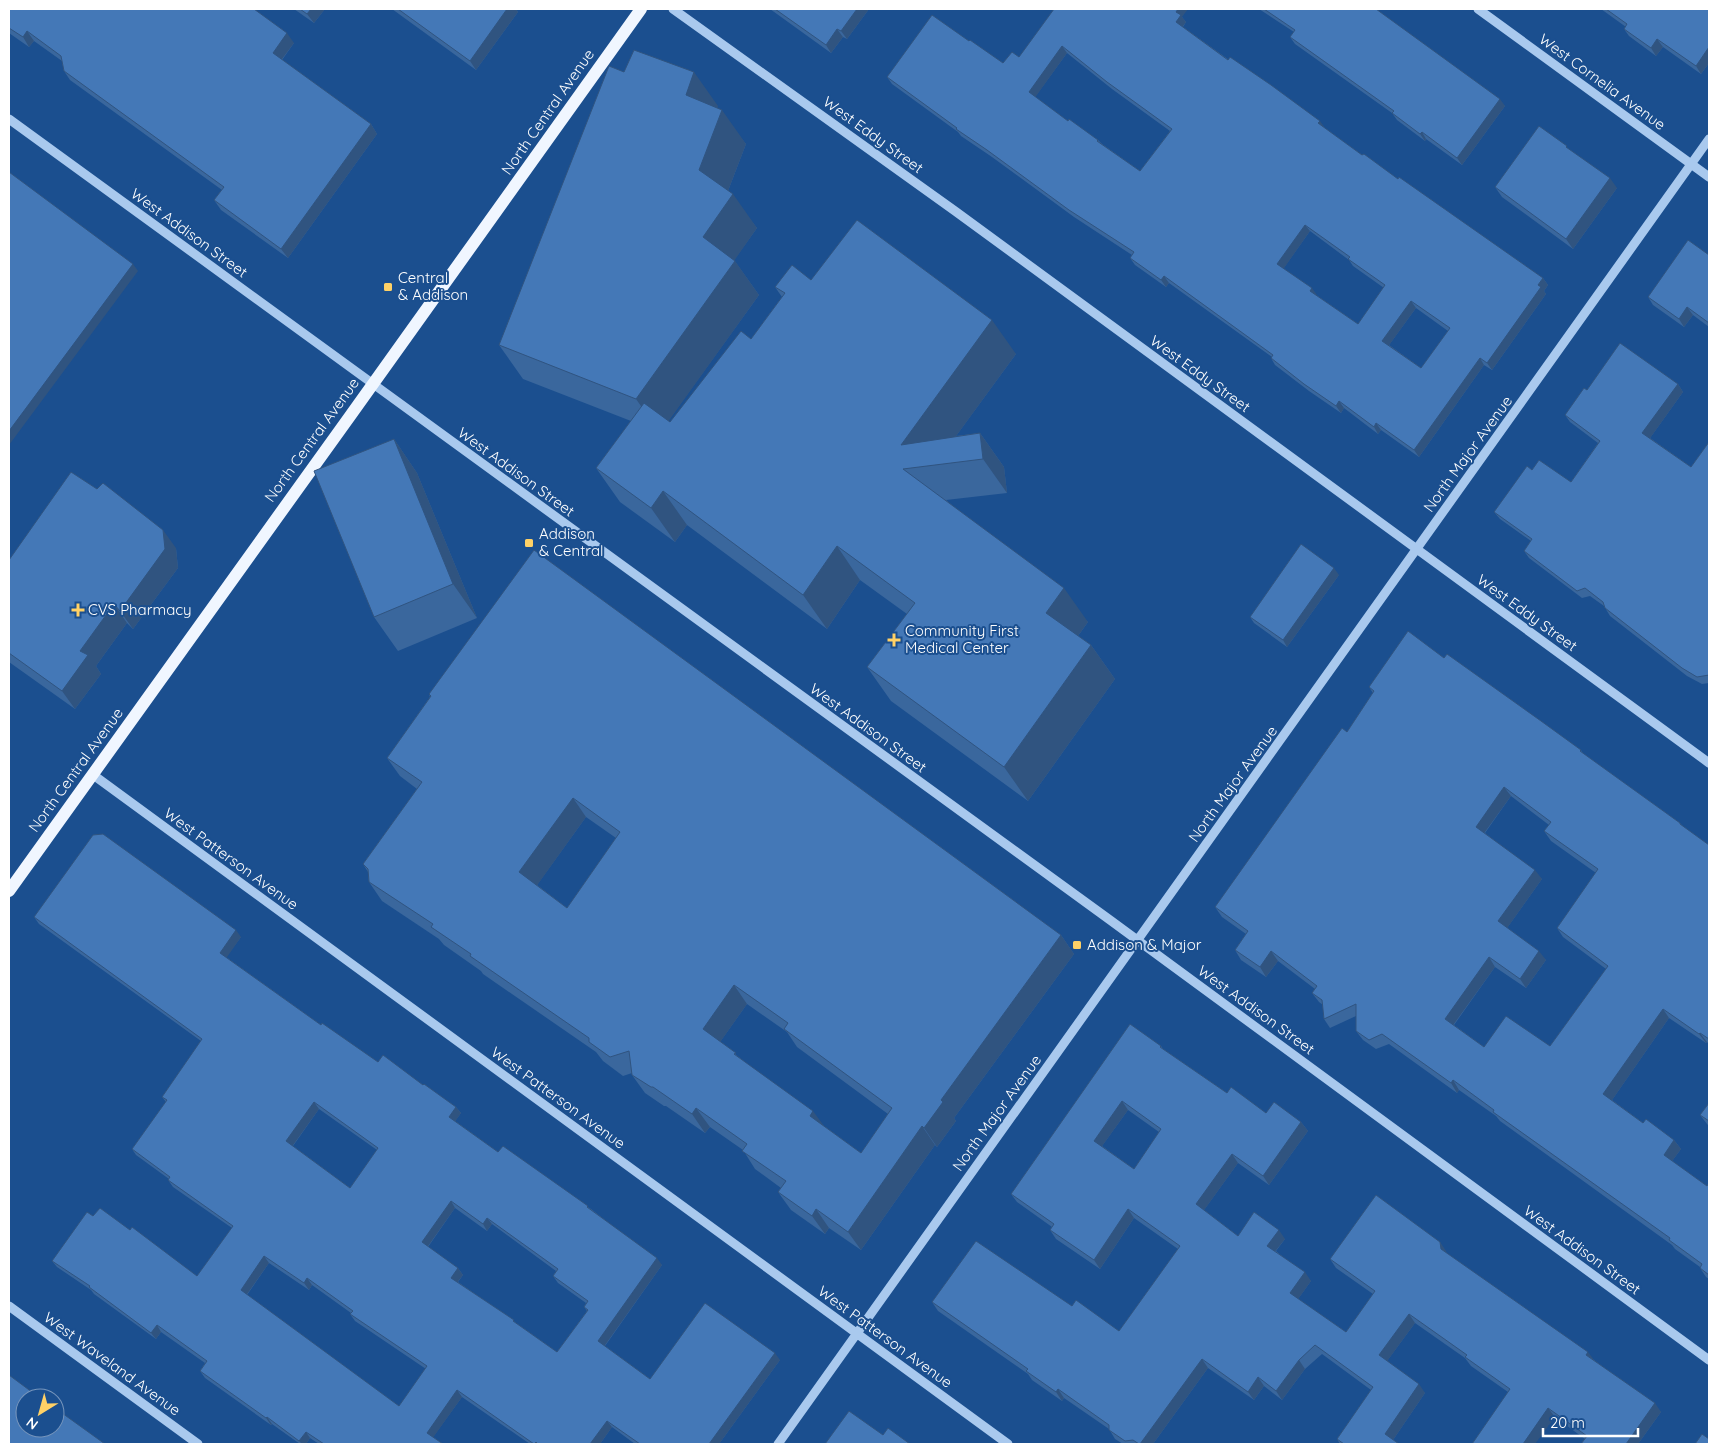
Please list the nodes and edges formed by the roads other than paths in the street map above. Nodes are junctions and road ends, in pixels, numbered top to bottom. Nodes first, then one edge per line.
1 (641, 9) edge
2 (674, 9) edge
3 (1478, 9) edge
4 (9, 120) edge
5 (1709, 139) edge
6 (1691, 164) junction
7 (1709, 177) edge
8 (372, 384) junction
9 (1417, 549) junction
10 (1709, 763) edge
11 (92, 774) junction
12 (9, 891) edge
13 (1138, 940) junction
14 (9, 1306) edge
15 (857, 1334) junction
16 (1709, 1360) edge
17 (198, 1444) edge
18 (778, 1444) edge
19 (1008, 1444) edge

1 - 8 main road, North Central Avenue
2 - 9 street, West Eddy Street
3 - 6 street, West Cornelia Avenue
4 - 8 street, West Addison Street
5 - 6 street, North Major Avenue
6 - 7 street, West Cornelia Avenue
6 - 9 street, North Major Avenue
8 - 11 main road, North Central Avenue
8 - 13 street, West Addison Street
9 - 10 street, West Eddy Street
9 - 13 street, North Major Avenue
11 - 12 main road, North Central Avenue
11 - 15 street, West Patterson Avenue
13 - 15 street, North Major Avenue
13 - 16 street, West Addison Street
14 - 17 street, West Waveland Avenue
15 - 18 street, North Major Avenue
15 - 19 street, West Patterson Avenue

